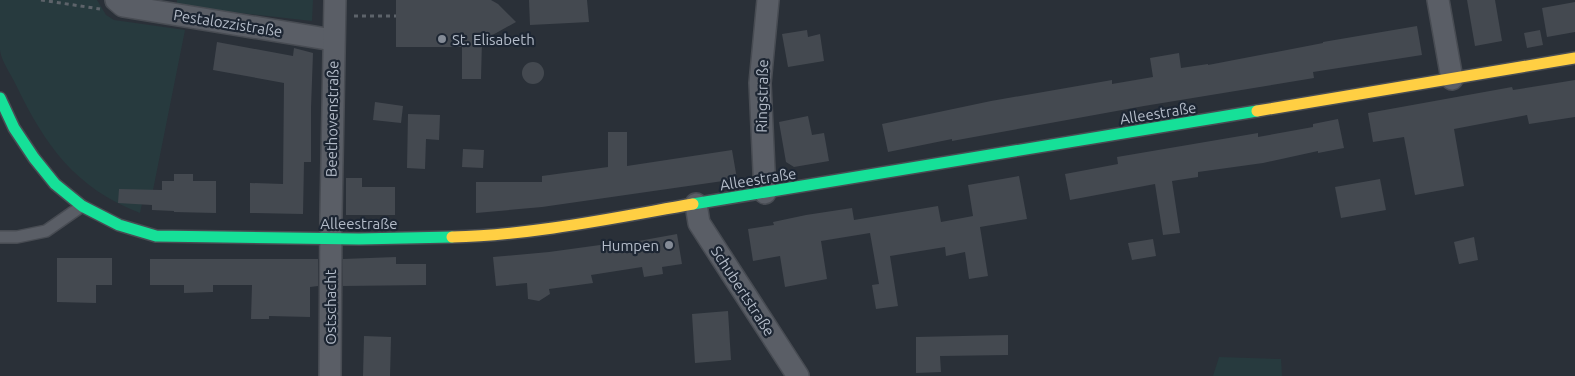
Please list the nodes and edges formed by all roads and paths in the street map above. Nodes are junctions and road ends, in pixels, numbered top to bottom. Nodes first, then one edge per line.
1 (41, 0) edge
2 (335, 0) edge
3 (768, 0) edge
4 (1438, 0) edge
5 (119, 3) edge
6 (353, 16) dead end
7 (396, 16) dead end
8 (333, 40) junction
9 (1575, 58) edge
10 (1452, 79) junction
11 (0, 98) edge
12 (765, 193) junction
13 (696, 204) junction
14 (82, 206) junction
15 (0, 238) edge
16 (331, 238) junction
17 (330, 376) edge
18 (798, 376) edge

1 - 5 path
2 - 8 street, Beethovenstraße
3 - 12 street, Ringstraße
4 - 10 street
5 - 8 street, Pestalozzistraße
6 - 7 path
8 - 16 street, Beethovenstraße
9 - 10 street, Alleestraße
10 - 12 street, Alleestraße
11 - 14 street, Alleestraße
12 - 13 street, Alleestraße
13 - 16 street, Alleestraße
13 - 18 street, Schubertstraße
14 - 15 lane
14 - 16 street, Alleestraße
16 - 17 street, Ostschacht

